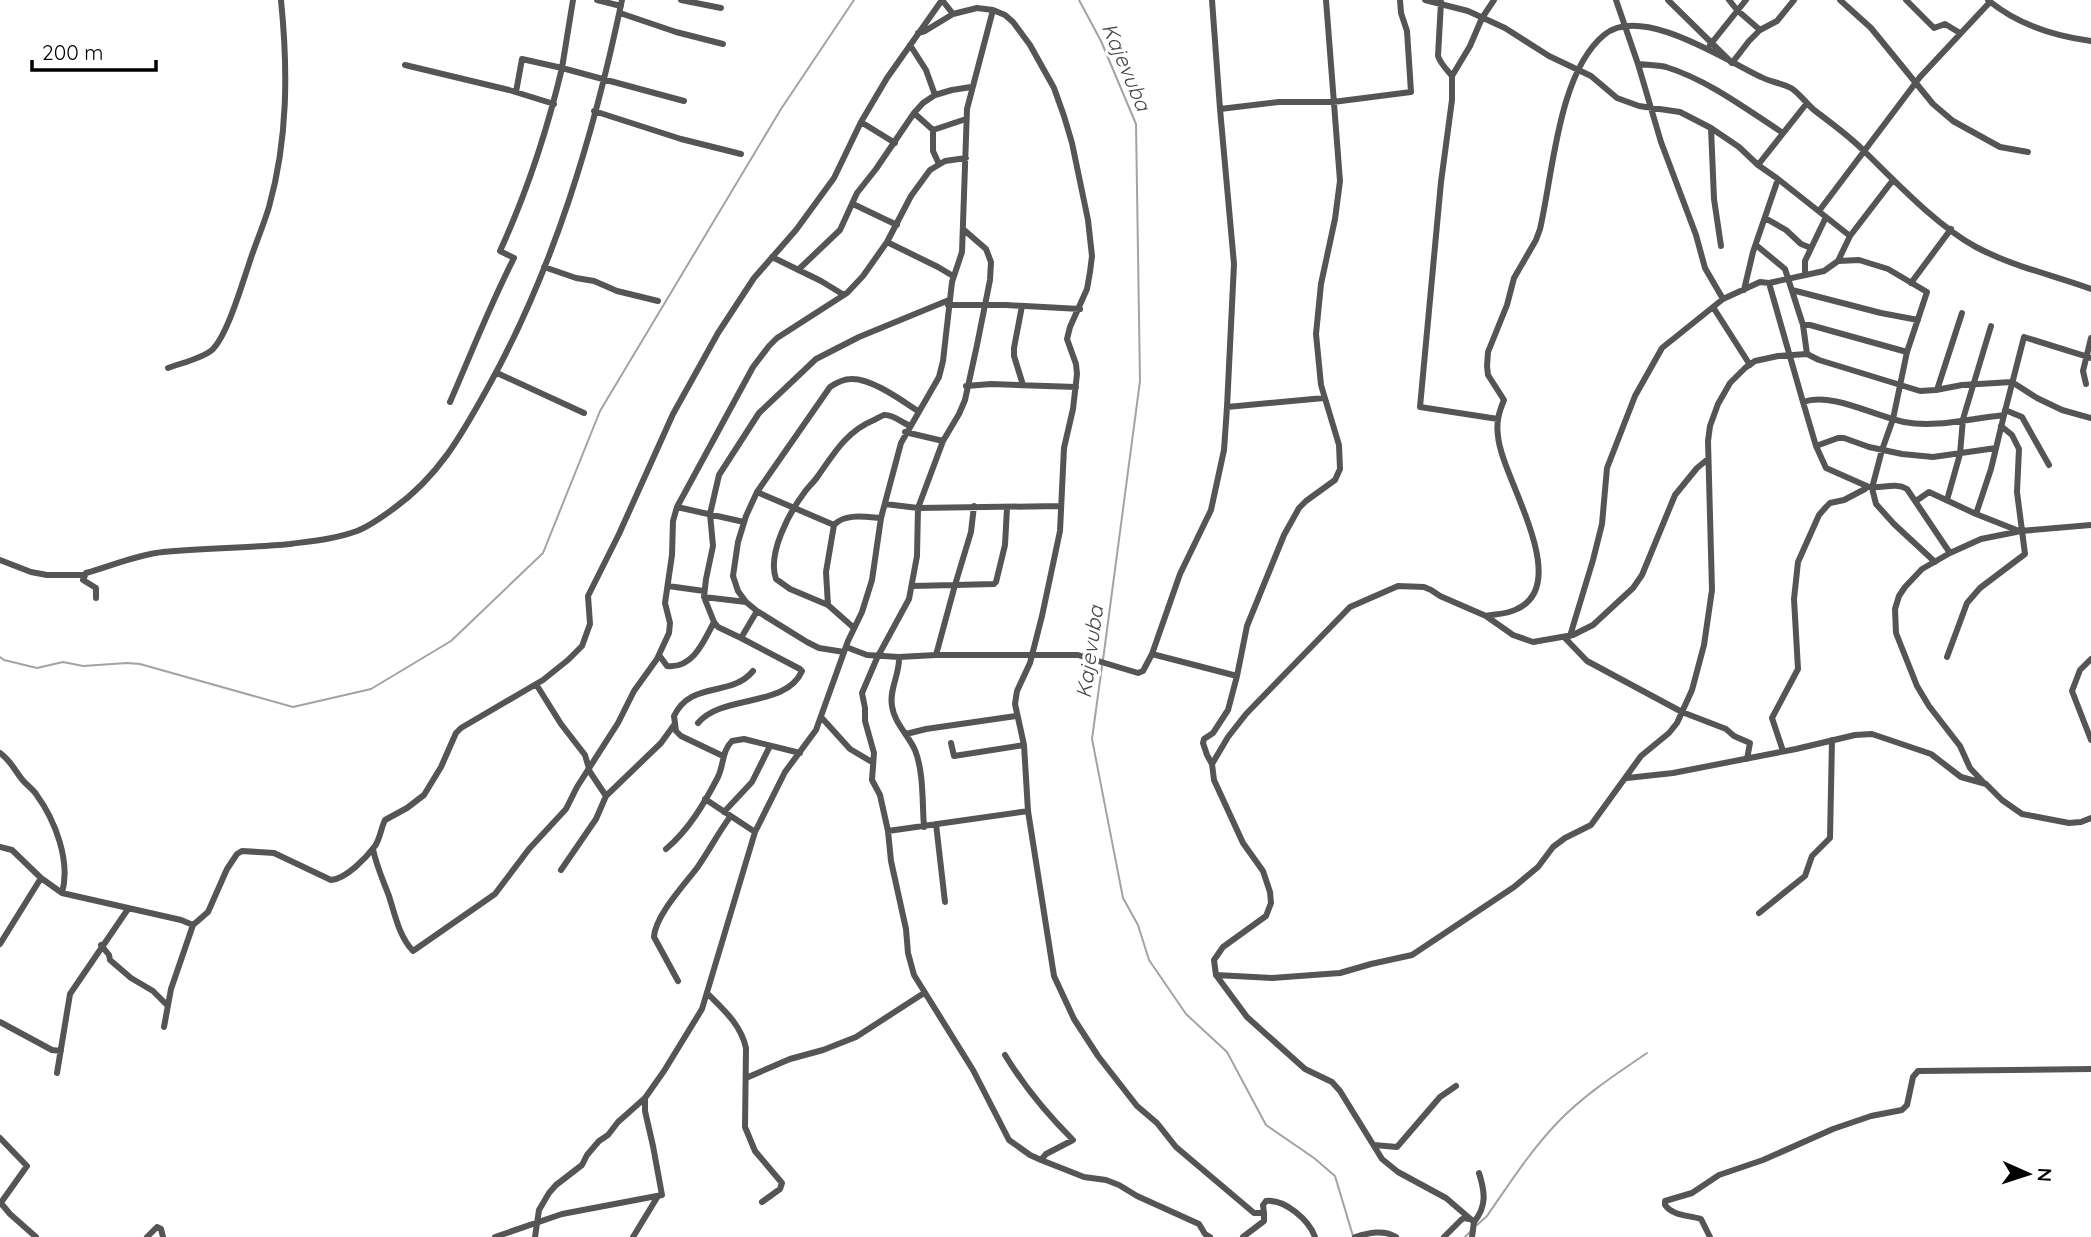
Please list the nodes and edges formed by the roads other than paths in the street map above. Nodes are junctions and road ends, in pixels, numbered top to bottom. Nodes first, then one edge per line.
1 (281, 0) edge
2 (573, 0) edge
3 (597, 0) edge
4 (681, 0) edge
5 (942, 0) edge
6 (1212, 0) edge
7 (1326, 0) edge
8 (1400, 0) edge
9 (1424, 0) edge
10 (1494, 0) edge
11 (1616, 0) edge
12 (1668, 0) edge
13 (1729, 0) edge
14 (1746, 0) edge
15 (1794, 0) edge
16 (1840, 0) edge
17 (1906, 0) edge
18 (1989, 1) edge
19 (1441, 2) edge
20 (621, 6) edge
21 (721, 8) dead end
22 (993, 10) junction
23 (1737, 10) junction
24 (953, 14) junction
25 (1482, 18) junction
26 (1625, 27) junction
27 (1760, 30) junction
28 (918, 33) junction
29 (1960, 33) junction
30 (2091, 41) edge
31 (723, 44) dead end
32 (910, 45) junction
33 (1709, 45) junction
34 (1732, 63) junction
35 (1638, 64) junction
36 (405, 65) dead end
37 (562, 68) junction
38 (1579, 69) junction
39 (1452, 76) junction
40 (605, 79) junction
41 (1916, 82) junction
42 (971, 87) junction
43 (516, 92) junction
44 (935, 95) junction
45 (684, 102) dead end
46 (1333, 102) junction
47 (1807, 103) junction
48 (554, 104) junction
49 (1651, 107) junction
50 (1220, 109) junction
51 (594, 111) junction
52 (914, 113) junction
53 (966, 118) junction
54 (861, 122) junction
55 (1711, 128) junction
56 (933, 130) junction
57 (1783, 133) junction
58 (895, 142) junction
59 (1864, 151) junction
60 (2028, 152) dead end
61 (741, 154) dead end
62 (966, 158) junction
63 (939, 164) junction
64 (1758, 165) junction
65 (1779, 179) junction
66 (1893, 180) junction
67 (853, 204) junction
68 (1819, 211) junction
69 (1826, 216) junction
70 (1765, 218) junction
71 (897, 225) junction
72 (963, 229) junction
73 (1951, 229) junction
74 (1850, 236) junction
75 (887, 242) junction
76 (1756, 245) junction
77 (1721, 246) dead end
78 (1811, 248) junction
79 (772, 257) junction
80 (1838, 261) junction
81 (544, 267) junction
82 (798, 270) junction
83 (1805, 274) junction
84 (953, 276) junction
85 (1789, 279) junction
86 (1769, 283) junction
87 (1911, 283) junction
88 (2091, 289) edge
89 (1744, 290) junction
90 (1792, 290) junction
91 (844, 295) junction
92 (1723, 299) junction
93 (658, 301) dead end
94 (948, 302) junction
95 (985, 306) junction
96 (1022, 306) junction
97 (1713, 307) junction
98 (1080, 309) junction
99 (1962, 313) dead end
100 (1917, 320) junction
101 (1803, 325) junction
102 (1991, 326) dead end
103 (2091, 338) edge
104 (1907, 352) junction
105 (1807, 354) junction
106 (1789, 355) junction
107 (2089, 357) edge
108 (1750, 365) junction
109 (168, 368) dead end
110 (497, 373) junction
111 (2012, 382) junction
112 (1974, 383) junction
113 (1900, 384) junction
114 (2086, 384) dead end
115 (966, 386) junction
116 (1023, 386) junction
117 (1076, 387) junction
118 (1937, 390) junction
119 (1324, 398) junction
120 (450, 402) dead end
121 (1802, 402) junction
122 (1227, 407) junction
123 (918, 411) junction
124 (2004, 412) junction
125 (584, 413) dead end
126 (2091, 418) edge
127 (1498, 419) junction
128 (1893, 419) junction
129 (1964, 419) junction
130 (2001, 426) junction
131 (907, 429) junction
132 (943, 441) junction
133 (1816, 446) junction
134 (1996, 448) junction
135 (1882, 450) junction
136 (1960, 454) junction
137 (1708, 459) junction
138 (2049, 465) dead end
139 (1869, 487) junction
140 (757, 492) junction
141 (1947, 500) junction
142 (1916, 501) junction
143 (884, 504) junction
144 (974, 506) junction
145 (1061, 506) junction
146 (677, 508) junction
147 (795, 508) junction
148 (918, 508) junction
149 (1007, 508) junction
150 (710, 514) junction
151 (1976, 514) junction
152 (881, 518) junction
153 (744, 522) junction
154 (834, 525) junction
155 (2091, 525) edge
156 (2021, 531) junction
157 (1950, 553) junction
158 (0, 560) edge
159 (1935, 562) junction
160 (84, 575) junction
161 (955, 585) junction
162 (668, 586) junction
163 (912, 586) junction
164 (704, 594) junction
165 (96, 598) dead end
166 (746, 602) junction
167 (828, 605) junction
168 (757, 611) junction
169 (1486, 616) junction
170 (714, 622) junction
171 (854, 628) junction
172 (1567, 636) junction
173 (741, 638) junction
174 (845, 649) junction
175 (1152, 654) junction
176 (659, 655) junction
177 (878, 655) junction
178 (936, 655) junction
179 (1032, 655) junction
180 (899, 657) junction
181 (1947, 657) dead end
182 (2091, 659) edge
183 (753, 671) dead end
184 (1237, 676) junction
185 (536, 684) junction
186 (1682, 712) junction
187 (1016, 716) junction
188 (821, 717) junction
189 (698, 723) dead end
190 (674, 725) junction
191 (906, 734) junction
192 (1832, 740) junction
193 (2091, 740) edge
194 (951, 743) dead end
195 (1024, 745) junction
196 (771, 746) junction
197 (1783, 751) junction
198 (0, 753) edge
199 (800, 753) junction
200 (723, 756) junction
201 (1747, 759) junction
202 (872, 762) junction
203 (1212, 764) junction
204 (589, 767) junction
205 (1627, 778) junction
206 (1986, 784) junction
207 (606, 796) junction
208 (705, 799) junction
209 (1028, 811) junction
210 (727, 814) junction
211 (2091, 818) edge
212 (936, 824) junction
213 (924, 827) junction
214 (888, 831) junction
215 (755, 832) junction
216 (0, 847) edge
217 (373, 849) junction
218 (666, 849) dead end
219 (561, 870) dead end
220 (41, 878) junction
221 (62, 893) junction
222 (945, 902) dead end
223 (128, 909) junction
224 (1759, 913) dead end
225 (192, 925) junction
226 (0, 944) edge
227 (101, 945) junction
228 (1216, 975) junction
229 (678, 981) dead end
230 (924, 993) junction
231 (708, 994) junction
232 (167, 1005) junction
233 (0, 1022) edge
234 (163, 1027) dead end
235 (61, 1051) junction
236 (1005, 1055) dead end
237 (2091, 1069) edge
238 (57, 1073) dead end
239 (746, 1078) junction
240 (1456, 1086) dead end
241 (645, 1098) junction
242 (0, 1138) edge
243 (1374, 1145) junction
244 (1041, 1160) junction
245 (1479, 1173) dead end
246 (658, 1196) junction
247 (762, 1202) dead end
248 (0, 1203) edge
249 (1264, 1213) junction
250 (537, 1221) junction
251 (1472, 1221) junction
252 (36, 1237) edge
253 (147, 1237) edge
254 (163, 1237) edge
255 (495, 1237) edge
256 (535, 1237) edge
257 (633, 1237) edge
258 (1210, 1237) edge
259 (1243, 1237) edge
260 (1315, 1237) edge
261 (1355, 1237) edge
262 (1396, 1237) edge
263 (1444, 1237) edge
264 (1472, 1237) edge
265 (1710, 1237) edge

1 - 109 street
2 - 37 street
3 - 20 street
4 - 21 street
5 - 24 street
5 - 28 street
6 - 50 street
7 - 46 street
8 - 46 street
9 - 19 street
10 - 25 street
11 - 26 street
12 - 33 street
13 - 23 street
14 - 23 street
15 - 27 street
16 - 41 street
17 - 29 street
18 - 29 street
18 - 30 street
19 - 25 street
19 - 39 street
20 - 31 street
20 - 40 street
22 - 24 street
22 - 42 street
22 - 98 street
23 - 27 street
23 - 33 street
24 - 28 street
25 - 38 street
25 - 39 street
26 - 33 street
26 - 35 street
26 - 38 street
27 - 34 street
28 - 32 street
29 - 41 street
32 - 44 street
32 - 54 street
33 - 34 street
34 - 47 street
35 - 49 street
35 - 57 street
36 - 43 street
37 - 40 street
37 - 43 street
37 - 48 street
38 - 49 street
38 - 127 street
39 - 127 street
40 - 45 street
40 - 51 street
41 - 59 street
41 - 60 street
42 - 44 street
42 - 53 street
43 - 48 street
44 - 52 street
46 - 50 street
46 - 119 street
47 - 57 street
47 - 59 street
48 - 120 street
49 - 55 street
49 - 92 street
50 - 122 street
51 - 61 street
51 - 81 street
52 - 56 street
52 - 58 street
53 - 56 street
53 - 62 street
54 - 58 street
54 - 79 street
55 - 64 street
55 - 77 street
56 - 63 street
57 - 64 street
58 - 67 street
59 - 66 street
59 - 68 street
62 - 63 street
62 - 72 street
63 - 71 street
64 - 65 street
65 - 68 street
65 - 70 street
66 - 73 street
66 - 74 street
67 - 71 street
67 - 82 street
68 - 69 street
69 - 74 street
69 - 78 street
70 - 76 street
70 - 78 street
71 - 75 street
72 - 84 street
72 - 95 street
73 - 87 street
73 - 88 street
74 - 80 street
75 - 84 street
75 - 91 street
76 - 85 street
76 - 89 street
78 - 83 street
79 - 82 street
79 - 185 street
80 - 83 street
80 - 87 street
81 - 93 street
81 - 110 street
82 - 91 street
83 - 85 street
84 - 94 street
85 - 86 street
85 - 90 street
86 - 89 street
86 - 106 street
87 - 100 street
89 - 92 street
90 - 100 street
90 - 101 street
91 - 146 street
92 - 97 street
94 - 95 street
94 - 123 street
94 - 150 street
95 - 96 street
95 - 115 street
96 - 98 street
96 - 116 street
97 - 108 street
97 - 172 street
98 - 117 street
99 - 118 street
100 - 104 street
101 - 104 street
101 - 105 street
102 - 112 street
103 - 107 street
104 - 113 street
105 - 106 street
105 - 113 street
106 - 108 street
106 - 121 street
107 - 111 street
107 - 114 street
108 - 137 street
110 - 125 street
110 - 160 street
111 - 112 street
111 - 124 street
111 - 126 street
112 - 118 street
112 - 129 street
113 - 118 street
113 - 128 street
115 - 116 street
115 - 132 street
116 - 117 street
117 - 145 street
119 - 122 street
119 - 184 street
121 - 128 street
121 - 133 street
122 - 175 street
123 - 131 street
123 - 140 street
124 - 129 street
124 - 130 street
124 - 138 street
127 - 169 street
128 - 129 street
128 - 135 street
129 - 136 street
130 - 134 street
130 - 156 street
131 - 132 street
131 - 143 street
131 - 147 street
132 - 148 street
133 - 135 street
133 - 139 street
134 - 136 street
134 - 151 street
135 - 136 street
135 - 139 street
136 - 141 street
137 - 172 street
137 - 186 street
139 - 142 street
139 - 159 street
139 - 197 street
140 - 147 street
140 - 153 street
141 - 142 street
141 - 151 street
142 - 157 street
143 - 148 street
143 - 152 street
144 - 148 street
144 - 149 street
144 - 161 street
145 - 149 street
145 - 179 street
146 - 150 street
146 - 162 street
147 - 154 street
147 - 167 street
148 - 163 street
149 - 161 street
150 - 153 street
150 - 164 street
151 - 156 street
152 - 154 street
152 - 171 street
153 - 166 street
154 - 167 street
155 - 156 street
156 - 157 street
156 - 181 street
157 - 159 street
158 - 160 street
159 - 206 street
160 - 165 street
161 - 163 street
161 - 178 street
162 - 164 street
162 - 176 street
163 - 177 street
164 - 166 street
164 - 170 street
166 - 168 street
167 - 171 street
168 - 173 street
168 - 174 street
169 - 172 street
169 - 203 street
170 - 173 street
170 - 176 street
171 - 174 street
172 - 186 street
173 - 189 street
174 - 177 street
174 - 188 street
175 - 179 street
175 - 184 street
176 - 204 street
177 - 180 street
177 - 202 street
178 - 179 street
178 - 180 street
179 - 187 street
180 - 191 street
182 - 193 street
183 - 190 street
184 - 203 street
185 - 204 street
185 - 217 street
186 - 201 street
186 - 205 street
187 - 191 street
187 - 195 street
188 - 199 street
188 - 202 street
190 - 200 street
190 - 207 street
191 - 213 street
192 - 197 street
192 - 206 street
192 - 224 street
194 - 195 street
195 - 209 street
196 - 199 street
196 - 200 street
196 - 210 street
197 - 201 street
198 - 221 street
199 - 215 street
200 - 208 street
201 - 205 street
202 - 214 street
203 - 228 street
204 - 207 street
204 - 217 street
205 - 228 street
206 - 211 street
207 - 219 street
208 - 210 street
208 - 218 street
209 - 212 street
209 - 249 street
210 - 215 street
210 - 229 street
212 - 213 street
212 - 222 street
213 - 214 street
214 - 230 street
215 - 231 street
216 - 220 street
217 - 225 street
220 - 221 street
220 - 226 street
221 - 223 street
223 - 225 street
223 - 227 street
225 - 232 street
227 - 232 street
227 - 235 street
228 - 243 street
230 - 239 street
230 - 244 street
231 - 239 street
231 - 241 street
232 - 234 street
233 - 235 street
235 - 238 street
236 - 244 street
237 - 265 street
239 - 247 street
240 - 243 street
241 - 246 street
241 - 250 street
242 - 248 street
243 - 251 street
244 - 258 street
245 - 251 street
246 - 250 street
246 - 257 street
248 - 252 street
249 - 259 street
249 - 260 street
250 - 255 street
250 - 256 street
251 - 263 street
251 - 264 street
253 - 254 street
261 - 262 street

